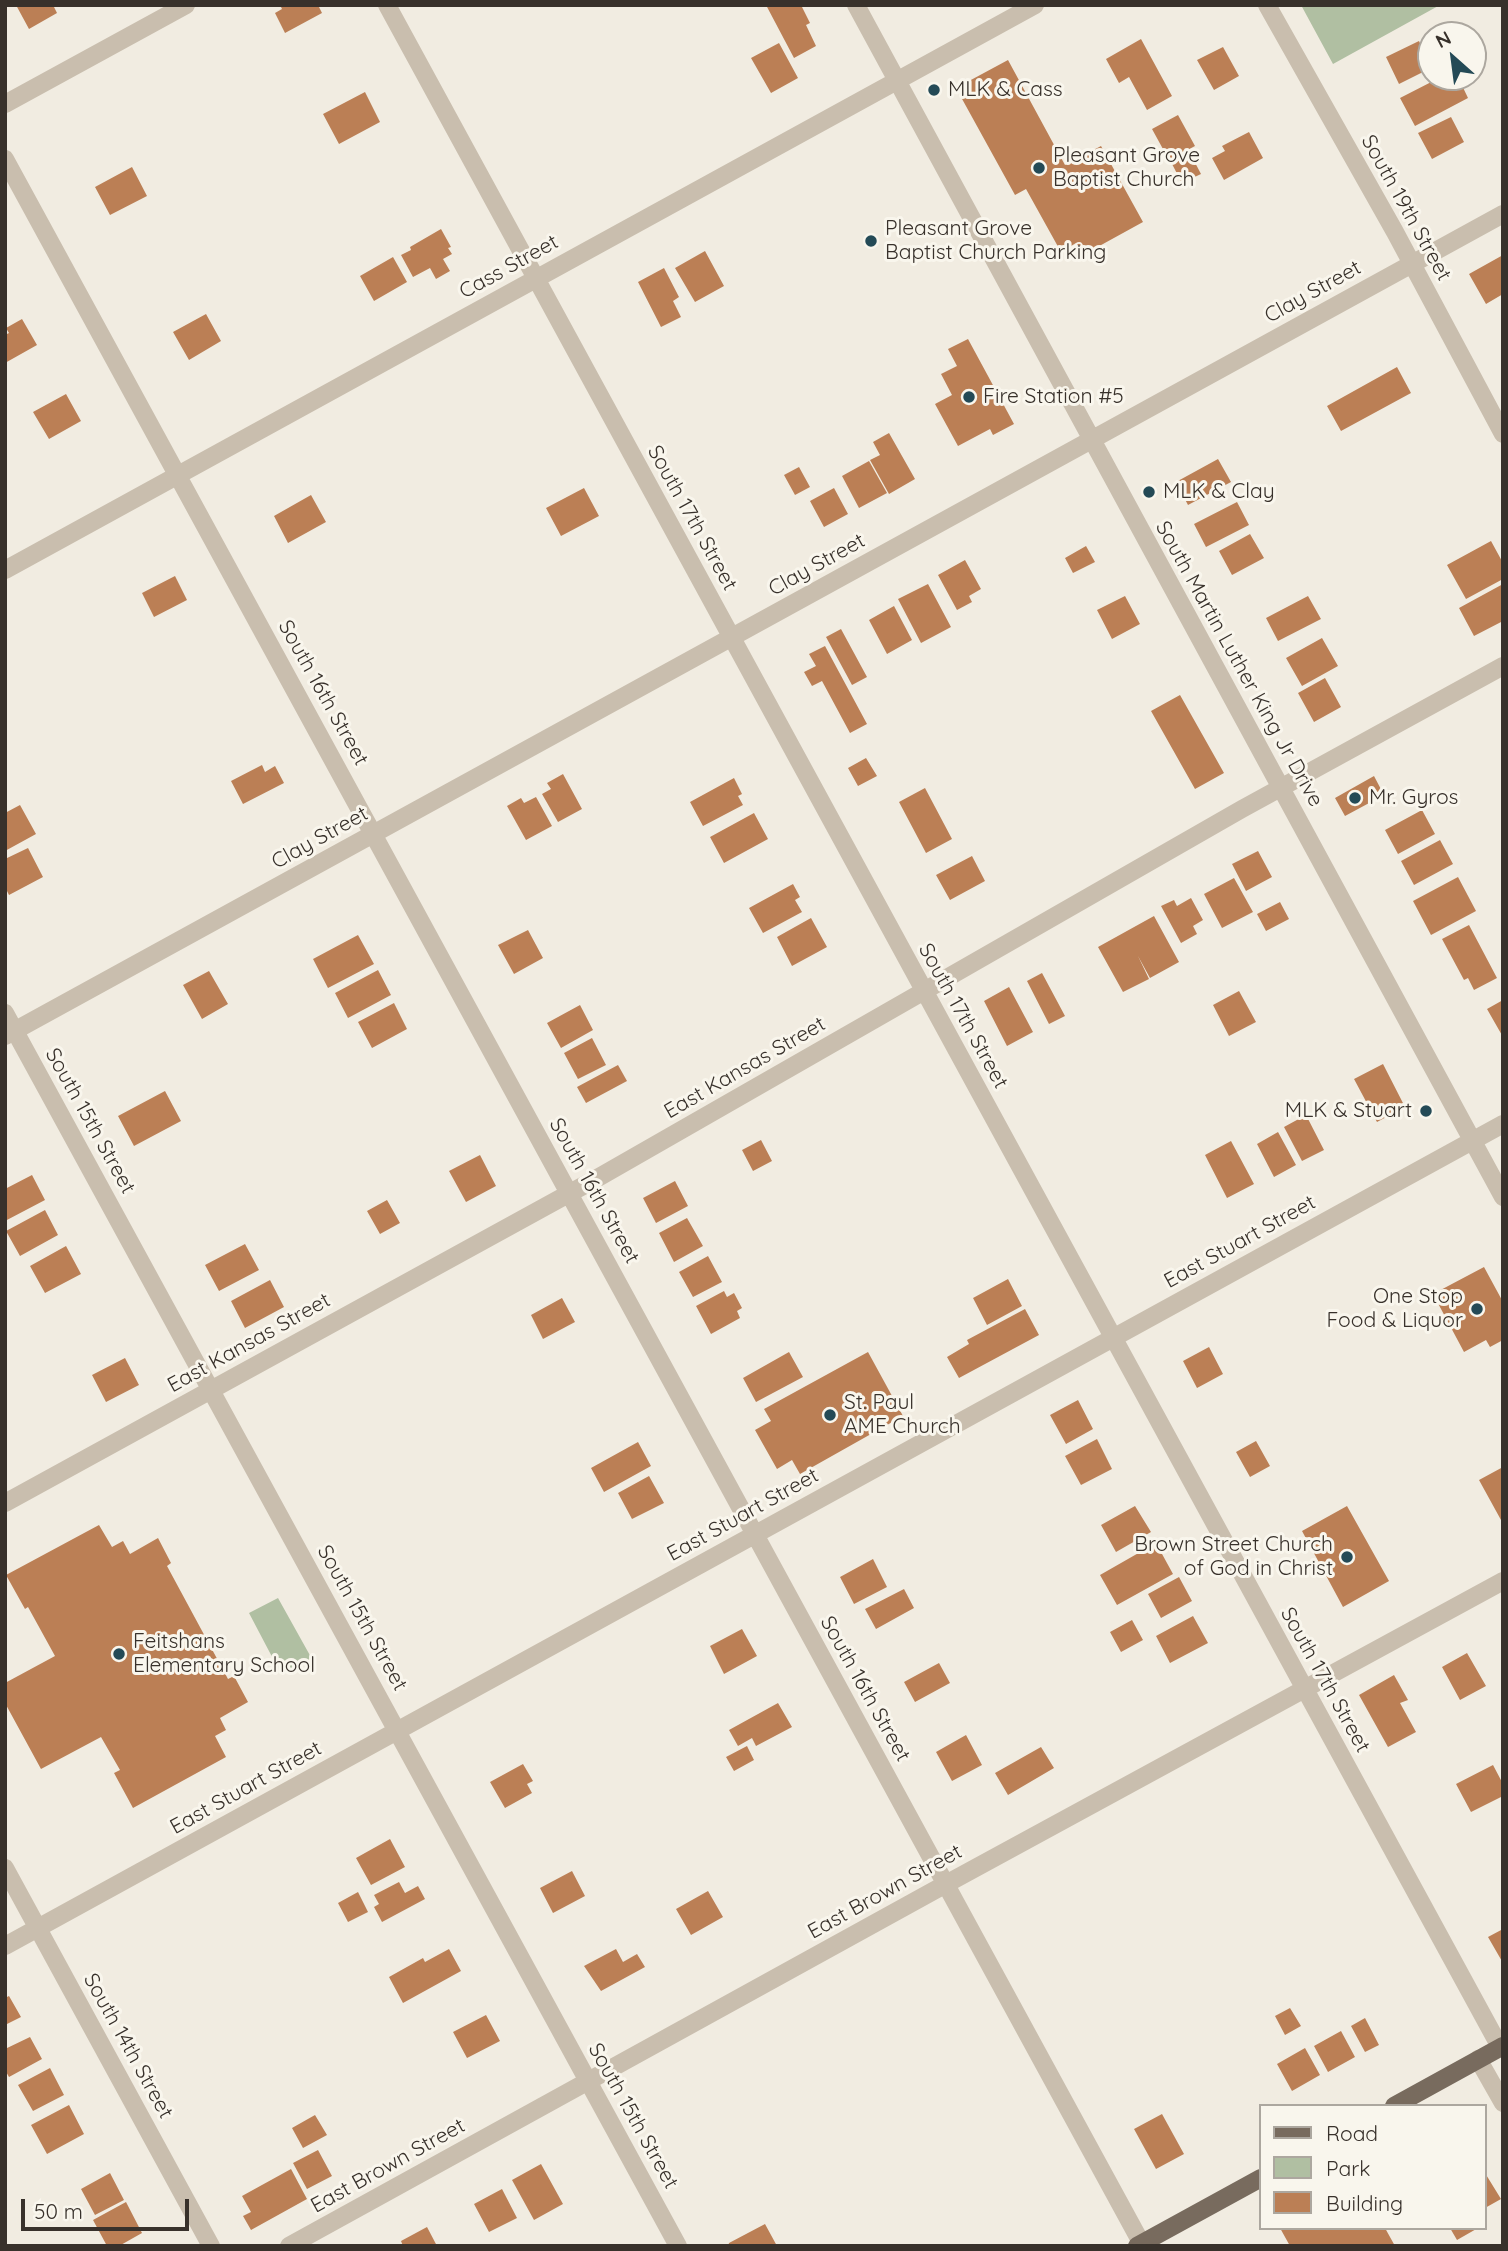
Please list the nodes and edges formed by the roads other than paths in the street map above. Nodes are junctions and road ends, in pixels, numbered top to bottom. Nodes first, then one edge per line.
1 (186, 5) edge
2 (387, 5) edge
3 (856, 5) edge
4 (1035, 5) edge
5 (1268, 5) edge
6 (897, 80) junction
7 (5, 104) edge
8 (5, 159) edge
9 (1503, 214) edge
10 (1411, 263) junction
11 (536, 278) junction
12 (1503, 435) edge
13 (1092, 441) junction
14 (177, 474) junction
15 (5, 570) edge
16 (731, 638) junction
17 (1503, 666) edge
18 (1281, 788) junction
19 (374, 834) junction
20 (925, 992) junction
21 (5, 1013) edge
22 (10, 1033) edge
23 (1503, 1124) edge
24 (1472, 1141) junction
25 (568, 1194) junction
26 (1503, 1197) edge
27 (1113, 1338) junction
28 (211, 1390) junction
29 (5, 1503) edge
30 (755, 1534) junction
31 (1503, 1581) edge
32 (1304, 1689) junction
33 (397, 1731) junction
34 (5, 1867) edge
35 (946, 1884) junction
36 (38, 1928) junction
37 (5, 1946) edge
38 (1501, 2047) edge
39 (1478, 2059) junction
40 (588, 2082) junction
41 (1503, 2103) edge
42 (1398, 2104) edge
43 (1260, 2180) edge
44 (1141, 2245) edge
45 (211, 2246) edge
46 (289, 2246) edge
47 (678, 2246) edge

1 - 7 street
2 - 11 street, South 17th Street
3 - 6 street, South Martin Luther King Jr Drive
4 - 6 street, Cass Street
5 - 10 street, South 19th Street
6 - 11 street, Cass Street
6 - 13 street, South Martin Luther King Jr Drive
8 - 14 street, South 16th Street
9 - 10 street, Clay Street
10 - 12 street, South 19th Street
10 - 13 street, Clay Street
11 - 14 street, Cass Street
11 - 16 street, South 17th Street
13 - 16 street, Clay Street
13 - 18 street, South Martin Luther King Jr Drive
14 - 15 street, Cass Street
14 - 19 street, South 16th Street
16 - 19 street, Clay Street
16 - 20 street, South 17th Street
17 - 18 street, East Kansas Street
18 - 20 street, East Kansas Street
18 - 24 street, South Martin Luther King Jr Drive
19 - 22 street, Clay Street
19 - 25 street, South 16th Street
20 - 25 street, East Kansas Street
20 - 27 street, South 17th Street
21 - 22 street, South 15th Street
22 - 28 street, South 15th Street
23 - 24 street, East Stuart Street
24 - 26 street, South Martin Luther King Jr Drive
24 - 27 street, East Stuart Street
25 - 28 street, East Kansas Street
25 - 30 street, South 16th Street
27 - 30 street, East Stuart Street
27 - 32 street, South 17th Street
28 - 29 street, East Kansas Street
28 - 33 street, South 15th Street
30 - 33 street, East Stuart Street
30 - 35 street, South 16th Street
31 - 32 street, East Brown Street
32 - 35 street, East Brown Street
32 - 38 street, South 17th Street
33 - 36 street, East Stuart Street
33 - 40 street, South 15th Street
34 - 36 street, South 14th Street
35 - 40 street, East Brown Street
35 - 44 street, South 16th Street
36 - 37 street, East Stuart Street
36 - 45 street, South 14th Street
38 - 39 main road
39 - 41 street
39 - 42 main road
40 - 46 street, East Brown Street
40 - 47 street, South 15th Street
43 - 44 main road

